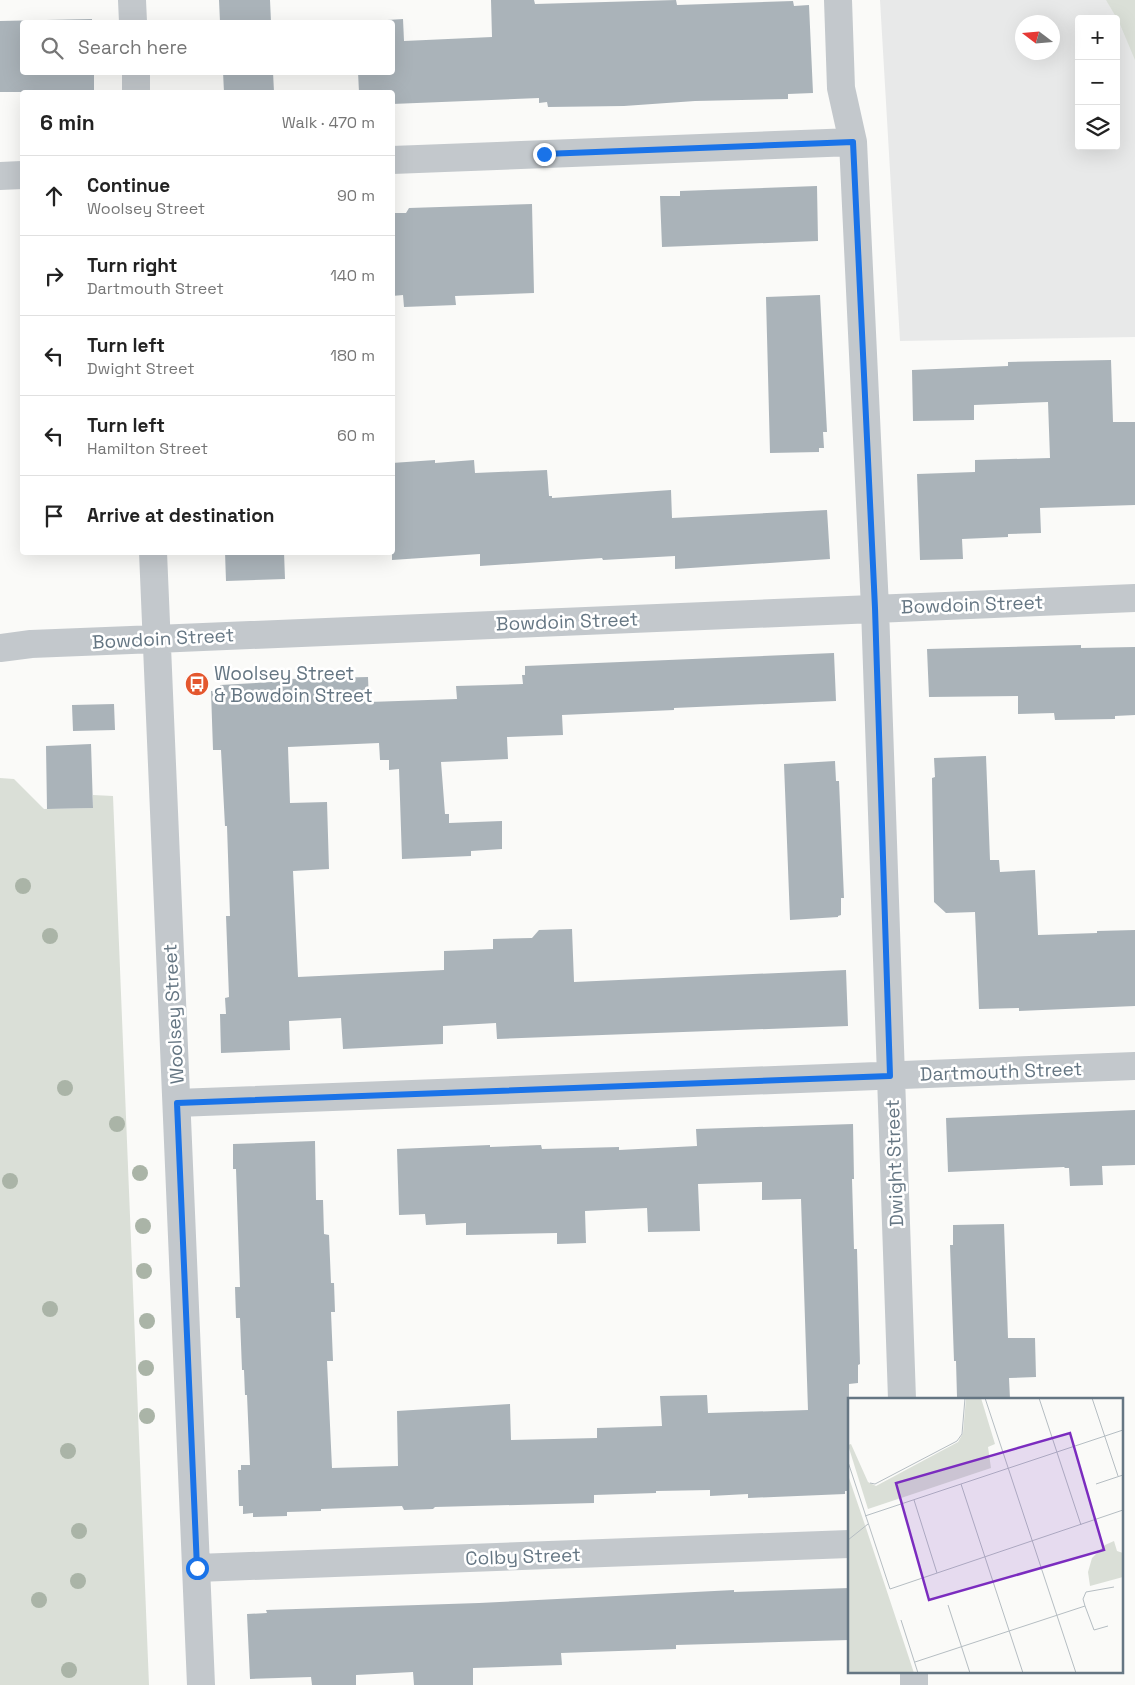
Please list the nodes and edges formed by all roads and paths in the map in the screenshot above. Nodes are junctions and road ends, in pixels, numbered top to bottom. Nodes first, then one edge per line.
1 (132, 0) edge
2 (838, 0) edge
3 (133, 20) edge
4 (136, 75) edge
5 (136, 90) edge
6 (853, 142) junction
7 (395, 160) edge
8 (20, 175) edge
9 (0, 176) edge
10 (153, 555) edge
11 (1135, 598) edge
12 (875, 608) junction
13 (156, 639) junction
14 (0, 648) edge
15 (1135, 1066) edge
16 (890, 1076) junction
17 (177, 1103) junction
18 (902, 1398) edge
19 (848, 1544) edge
20 (197, 1568) junction
21 (914, 1672) edge
22 (202, 1685) edge
23 (914, 1685) edge

1 - 3 street
2 - 6 street, Dwight Street
4 - 5 street
6 - 7 street
6 - 12 street, Dwight Street
8 - 9 street
10 - 13 street, Woolsey Street
11 - 12 street, Bowdoin Street
12 - 13 street, Bowdoin Street
12 - 16 street, Dwight Street
13 - 14 street, Bowdoin Street
13 - 17 street, Woolsey Street
15 - 16 street, Dartmouth Street
16 - 17 street, Dartmouth Street
16 - 18 street, Dwight Street
17 - 20 street, Woolsey Street
19 - 20 street, Colby Street
20 - 22 street, Woolsey Street
21 - 23 street

